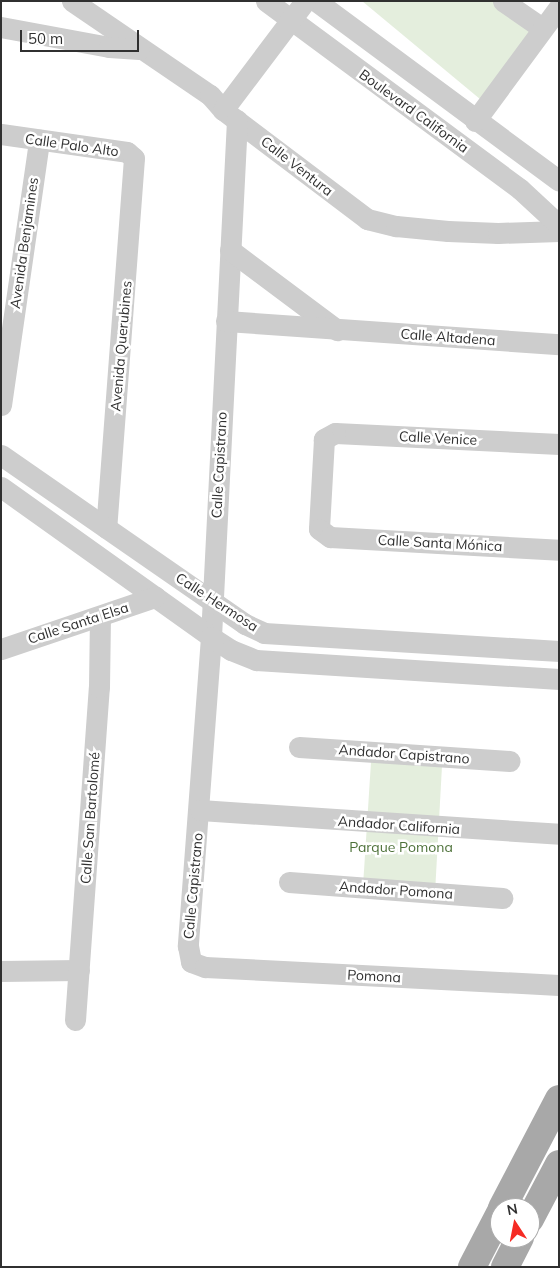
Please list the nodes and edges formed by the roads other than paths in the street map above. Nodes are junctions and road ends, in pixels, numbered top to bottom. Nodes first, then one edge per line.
1 (72, 1) edge
2 (266, 1) edge
3 (305, 1) edge
4 (316, 1) edge
5 (503, 1) edge
6 (559, 6) edge
7 (291, 20) junction
8 (1, 27) edge
9 (542, 28) junction
10 (139, 49) junction
11 (230, 115) junction
12 (475, 121) junction
13 (1, 134) edge
14 (39, 140) junction
15 (136, 164) joint
16 (559, 181) edge
17 (559, 225) edge
18 (559, 231) edge
19 (230, 250) junction
20 (226, 321) junction
21 (337, 330) junction
22 (559, 344) edge
23 (1, 405) edge
24 (559, 444) edge
25 (1, 455) edge
26 (1, 487) edge
27 (106, 528) junction
28 (322, 533) joint
29 (559, 550) edge
30 (155, 597) junction
31 (213, 600) junction
32 (100, 616) junction
33 (211, 637) junction
34 (1, 649) edge
35 (559, 652) edge
36 (559, 679) edge
37 (298, 747) dead end
38 (510, 761) dead end
39 (200, 810) junction
40 (559, 834) edge
41 (289, 882) dead end
42 (502, 898) dead end
43 (191, 962) joint
44 (79, 970) junction
45 (1, 971) edge
46 (559, 985) edge
47 (75, 1020) dead end
48 (559, 1099) edge
49 (559, 1164) edge
50 (507, 1198) edge
51 (540, 1200) edge
52 (490, 1232) edge
53 (515, 1248) edge
54 (472, 1267) edge
55 (505, 1267) edge

1 - 10 street, Calle Ventura
2 - 7 street, Boulevard California
3 - 7 street
4 - 12 street, Boulevard California
5 - 9 street
6 - 9 street
7 - 11 street
7 - 17 street, Boulevard California
8 - 10 street
9 - 12 street
10 - 11 street, Calle Ventura
11 - 18 street, Calle Ventura
11 - 19 street, Calle Capistrano
12 - 16 street, Boulevard California
13 - 14 street, Calle Palo Alto
14 - 15 street, Calle Palo Alto
14 - 23 street, Avenida Benjamines
15 - 27 street, Avenida Querubines
19 - 20 street, Calle Capistrano
19 - 21 street
20 - 21 street, Calle Altadena
20 - 31 street, Calle Capistrano
21 - 22 street, Calle Altadena
24 - 28 street, Calle Venice
25 - 27 street, Calle Hermosa
26 - 30 street
27 - 31 street, Calle Hermosa
28 - 29 street, Calle Santa Mónica
30 - 32 street, Calle Santa Elsa
30 - 33 street
31 - 33 street, Calle Capistrano
31 - 35 street, Calle Hermosa
32 - 34 street, Calle Santa Elsa
32 - 44 street, Calle San Bartolomé
33 - 36 street
33 - 39 street, Calle Capistrano
37 - 38 street, Andador Capistrano
39 - 40 street, Andador California
39 - 43 street, Calle Capistrano
41 - 42 street, Andador Pomona
43 - 46 street, Pomona
44 - 45 street
44 - 47 street, Calle San Bartolomé
48 - 50 main road
49 - 51 main road
52 - 54 main road
53 - 55 main road

